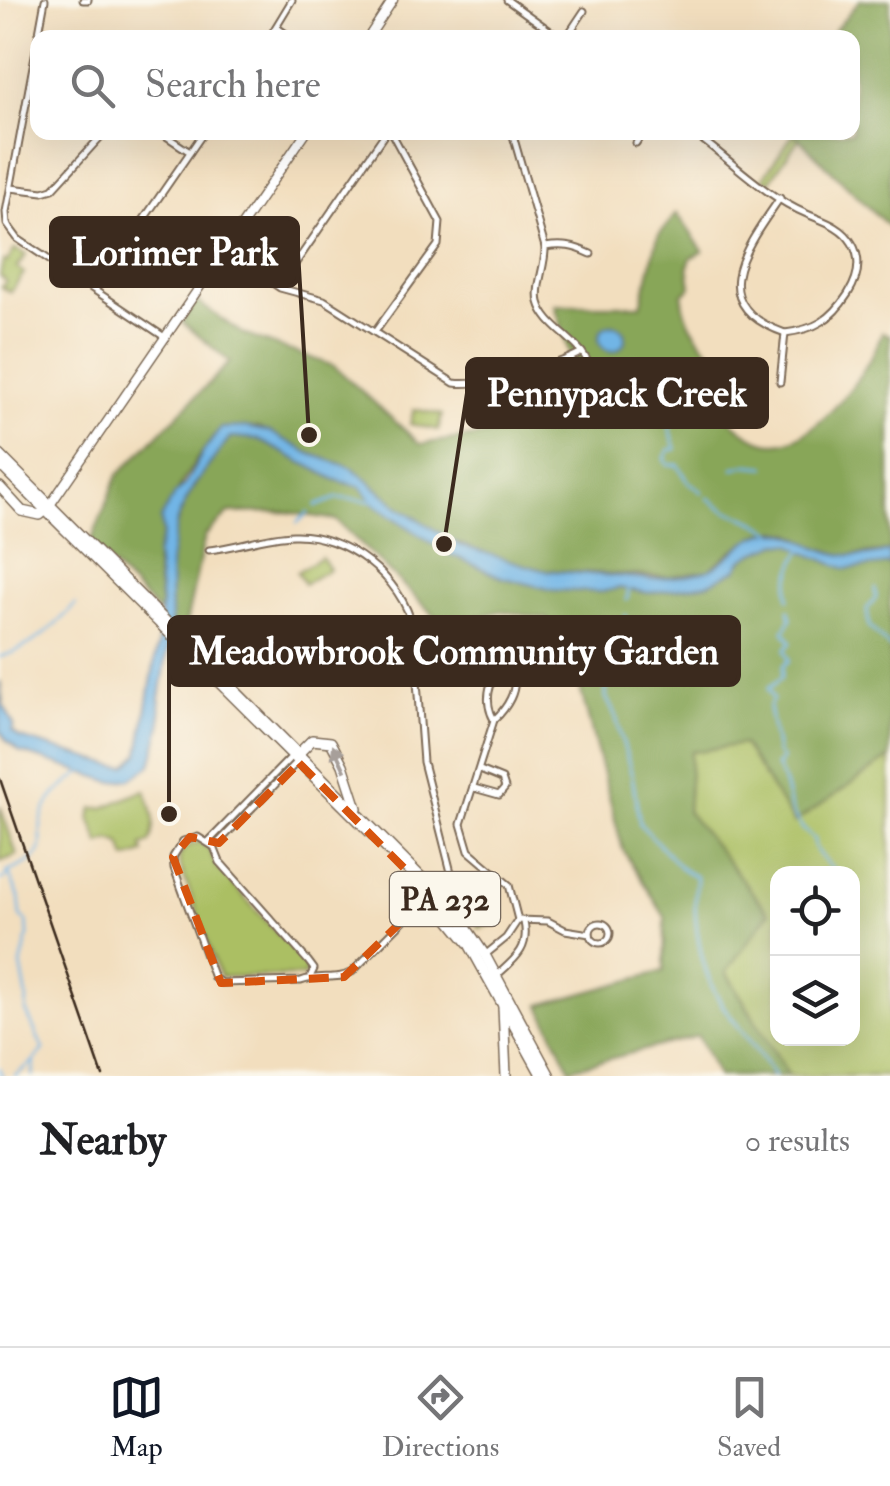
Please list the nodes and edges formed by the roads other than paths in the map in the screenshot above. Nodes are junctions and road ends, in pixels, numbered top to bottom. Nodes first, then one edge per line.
1 (45, 0) edge
2 (292, 0) edge
3 (393, 0) edge
4 (507, 0) edge
5 (584, 11) dead end
6 (276, 26) junction
7 (39, 30) edge
8 (274, 30) edge
9 (281, 30) edge
10 (373, 30) edge
11 (551, 30) edge
12 (569, 30) edge
13 (30, 82) edge
14 (97, 140) edge
15 (172, 140) edge
16 (198, 140) edge
17 (301, 140) edge
18 (383, 140) edge
19 (394, 140) edge
20 (514, 140) edge
21 (639, 140) edge
22 (703, 140) edge
23 (636, 144) dead end
24 (190, 152) junction
25 (11, 188) junction
26 (780, 198) junction
27 (544, 248) junction
28 (226, 252) junction
29 (591, 254) dead end
30 (280, 288) junction
31 (95, 290) junction
32 (375, 332) junction
33 (785, 334) junction
34 (166, 338) junction
35 (582, 352) junction
36 (780, 382) dead end
37 (606, 422) dead end
38 (0, 455) edge
39 (0, 465) edge
40 (0, 487) edge
41 (49, 506) junction
42 (209, 550) dead end
43 (494, 720) junction
44 (297, 757) junction
45 (480, 770) junction
46 (474, 788) junction
47 (358, 810) junction
48 (208, 841) junction
49 (214, 847) junction
50 (430, 894) junction
51 (456, 913) junction
52 (521, 920) junction
53 (590, 934) dead end
54 (484, 955) junction
55 (312, 976) junction
56 (496, 976) junction
57 (503, 1004) junction
58 (506, 1076) edge
59 (542, 1076) edge
60 (550, 1076) edge

1 - 7 street
2 - 6 street
3 - 10 street
4 - 11 street
5 - 12 street
6 - 8 street
6 - 9 street
13 - 25 street
14 - 25 street
15 - 24 street
16 - 24 street
17 - 28 street
18 - 30 street
19 - 32 street
20 - 27 street
21 - 23 street
22 - 26 street
24 - 31 street
25 - 31 street
26 - 33 street
26 - 33 street
27 - 29 street
27 - 35 street
28 - 30 street
28 - 34 street
30 - 32 street
31 - 34 street
32 - 35 street
33 - 36 street
34 - 41 street
35 - 37 street
38 - 41 main road, PA 232
39 - 41 main road, PA 232
40 - 41 main road
41 - 44 main road, PA 232
42 - 51 street
43 - 43 street
43 - 45 street
44 - 47 main road, PA 232
47 -> 44 main road
44 - 48 street
44 - 49 street
44 - 50 main road, PA 232
45 - 46 street
45 - 46 street
46 - 52 street
47 - 51 main road, PA 232
48 - 49 street
48 - 55 street
49 - 55 street
50 - 55 street
50 - 57 main road, PA 232
51 - 54 main road, PA 232
52 - 53 street
52 - 54 street
52 - 56 street
54 - 56 main road, PA 232
56 - 60 main road, PA 232
57 - 58 main road
57 - 59 main road, PA 232

